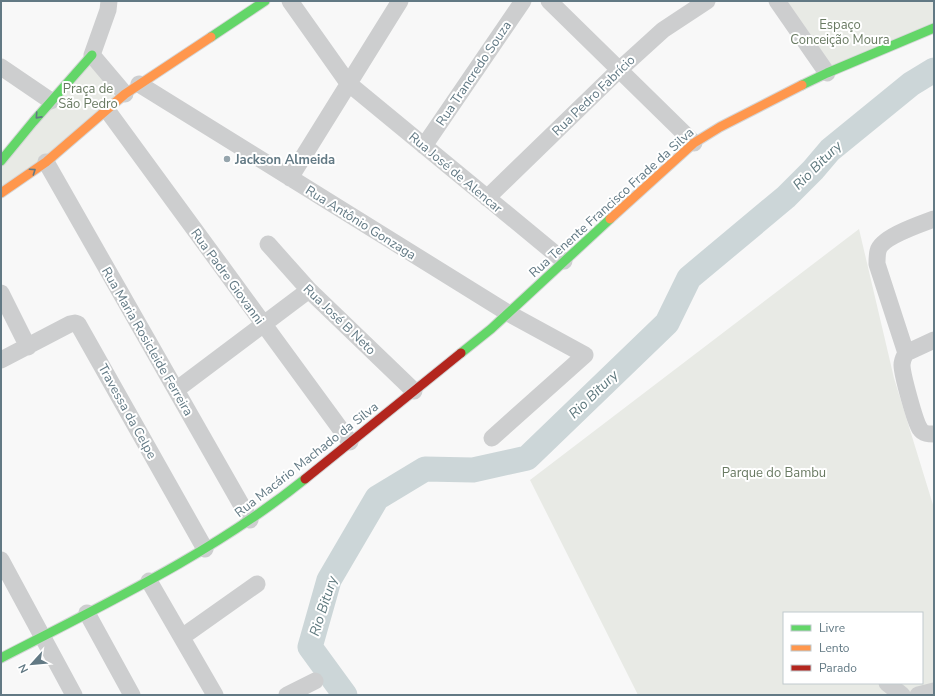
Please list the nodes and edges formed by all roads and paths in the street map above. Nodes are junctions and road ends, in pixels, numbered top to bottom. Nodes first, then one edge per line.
1 (109, 1) edge
2 (264, 1) edge
3 (290, 1) edge
4 (400, 1) edge
5 (523, 1) edge
6 (549, 1) edge
7 (707, 1) edge
8 (777, 1) edge
9 (934, 28) edge
10 (92, 55) junction
11 (1, 67) edge
12 (619, 70) junction
13 (827, 73) junction
14 (140, 84) junction
15 (348, 84) junction
16 (125, 94) junction
17 (51, 101) junction
18 (107, 110) junction
19 (694, 143) junction
20 (424, 146) junction
21 (1, 161) edge
22 (46, 162) junction
23 (290, 178) junction
24 (1, 193) edge
25 (487, 198) junction
26 (934, 219) edge
27 (268, 244) dead end
28 (564, 261) junction
29 (309, 290) junction
30 (1, 293) edge
31 (508, 313) junction
32 (264, 325) junction
33 (934, 340) edge
34 (28, 347) junction
35 (906, 353) junction
36 (1, 360) edge
37 (176, 390) junction
38 (414, 391) junction
39 (929, 434) edge
40 (492, 438) dead end
41 (350, 442) junction
42 (250, 520) junction
43 (205, 549) junction
44 (1, 560) edge
45 (149, 581) junction
46 (257, 584) dead end
47 (87, 613) junction
48 (42, 637) junction
49 (182, 637) junction
50 (1, 658) edge
51 (315, 681) dead end
52 (888, 684) edge
53 (934, 691) edge
54 (74, 695) edge
55 (132, 695) edge
56 (215, 695) edge
57 (288, 695) edge
58 (902, 695) edge
59 (918, 695) edge

1 - 10 street
2 - 14 street
3 - 15 street, Rua José de Alencar
4 - 15 street
5 - 20 street, Rua Trancredo Souza
6 - 12 street
7 - 12 street, Rua Pedro Fabrício
8 - 13 street
9 - 13 street, Rua Tenente Francisco Frade da Silva
10 - 16 street
10 - 17 street
11 - 17 street
12 - 19 street
12 - 25 street, Rua Pedro Fabrício
13 - 19 street, Rua Tenente Francisco Frade da Silva
14 - 16 street
14 - 23 street, Rua Antônio Gonzaga
15 - 20 street, Rua José de Alencar
15 - 23 street
16 - 18 street
17 -> 21 street
18 - 22 street
18 - 32 street, Rua Padre Giovanni
19 - 28 street, Rua Tenente Francisco Frade da Silva
20 - 25 street, Rua José de Alencar
24 -> 22 street
22 - 37 street, Rua Maria Rosicleide Ferreira
23 - 31 street, Rua Antônio Gonzaga
25 - 28 street, Rua José de Alencar
26 - 35 street
27 - 29 street, Rua José B Neto
28 - 31 street, Rua Tenente Francisco Frade da Silva
29 - 32 street
29 - 38 street, Rua José B Neto
30 - 34 street
31 - 38 street, Rua Macário Machado da Silva
31 - 40 street, Rua Antônio Gonzaga
32 - 37 street
32 - 41 street, Rua Padre Giovanni
33 - 35 street
34 - 36 street
34 - 43 street, Travessa da Celpe
35 - 39 street
37 - 42 street, Rua Maria Rosicleide Ferreira
38 - 41 street, Rua Macário Machado da Silva
41 - 42 street, Rua Macário Machado da Silva
42 - 43 street, Rua Macário Machado da Silva
43 - 45 street, Rua Macário Machado da Silva
44 - 48 street
45 - 47 street, Rua Macário Machado da Silva
45 - 49 street
46 - 49 street
47 - 48 street, Rua Macário Machado da Silva
47 - 55 street
48 - 50 street, Rua Macário Machado da Silva
48 - 54 street
49 - 56 street
51 - 57 street
52 - 58 street
53 - 59 street

